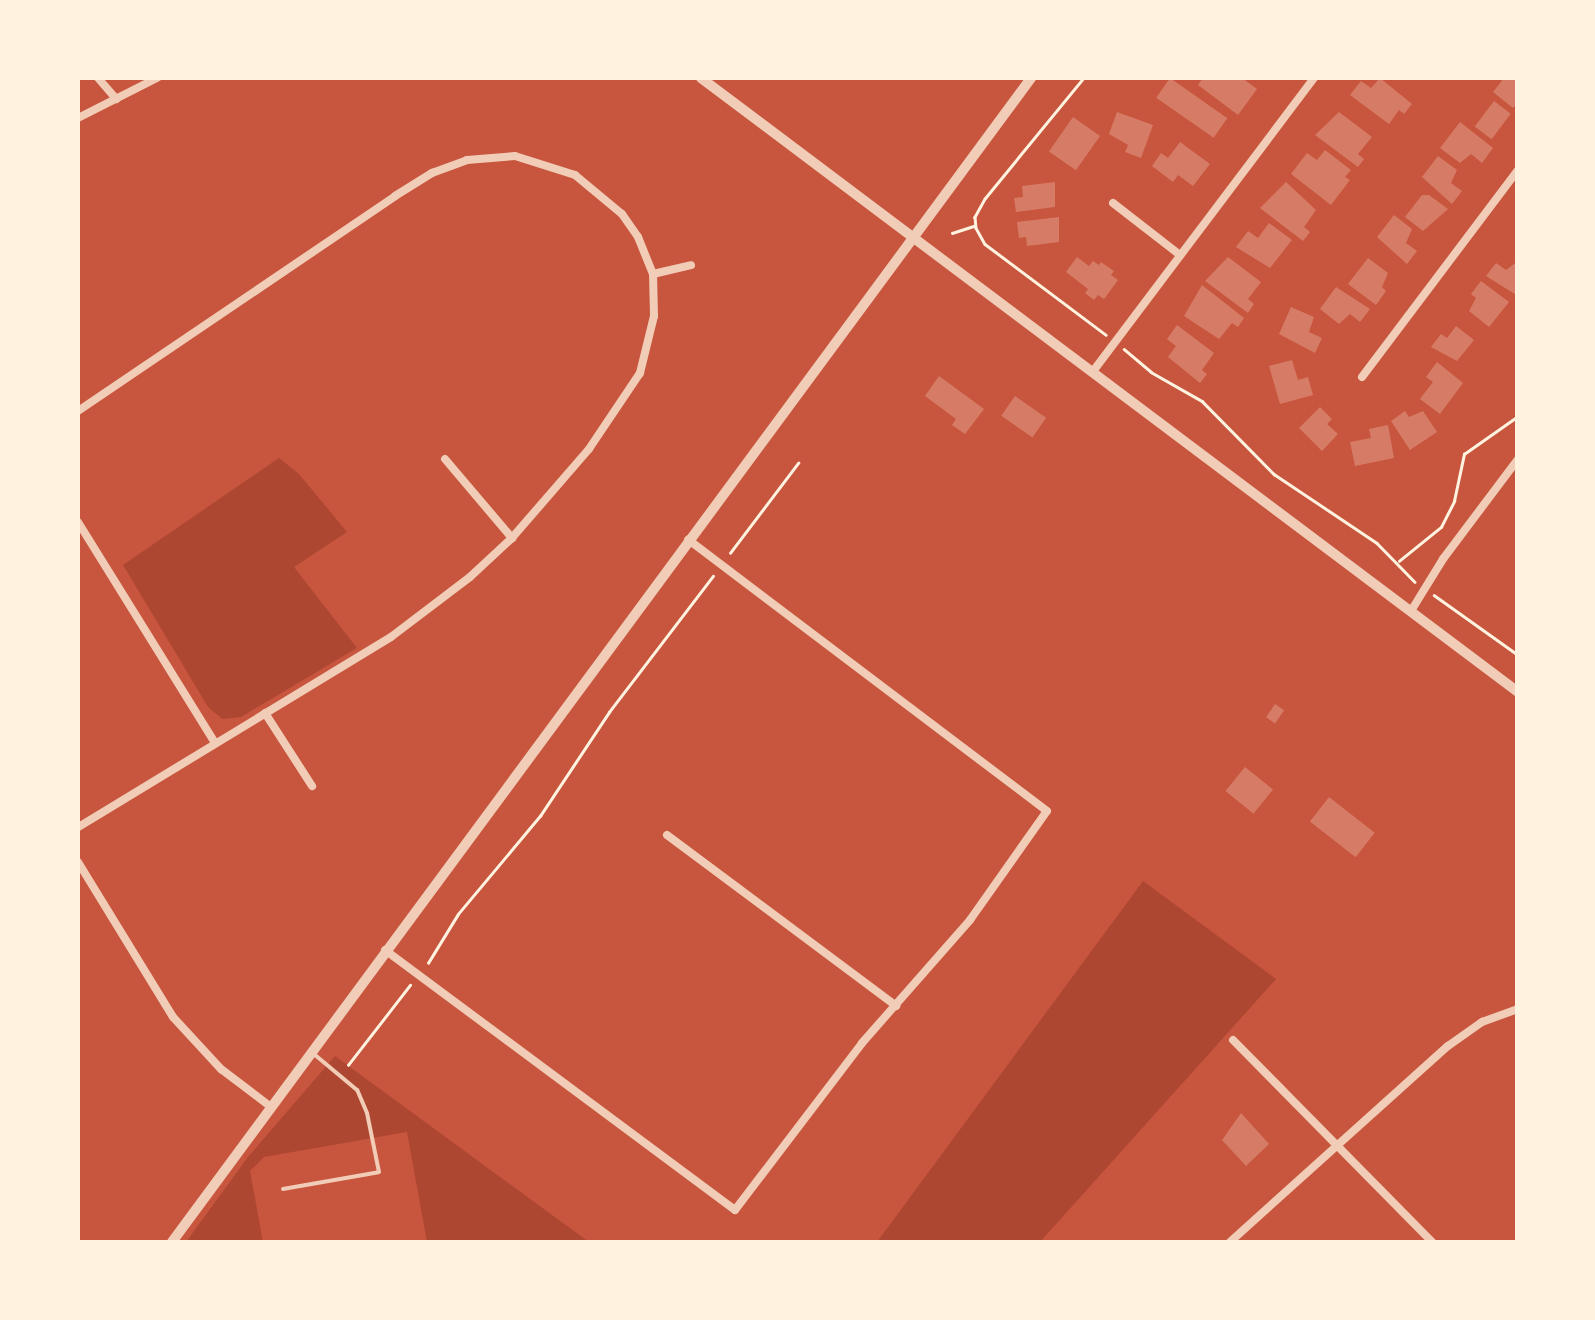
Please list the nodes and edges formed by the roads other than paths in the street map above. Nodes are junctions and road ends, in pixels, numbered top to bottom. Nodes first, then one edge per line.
1 (98, 78) edge
2 (157, 78) edge
3 (701, 78) edge
4 (1030, 78) edge
5 (1299, 78) edge
6 (1311, 81) edge
7 (116, 98) junction
8 (78, 118) edge
9 (1518, 170) edge
10 (1114, 204) dead end
11 (915, 236) junction
12 (1180, 254) junction
13 (690, 265) dead end
14 (652, 274) junction
15 (1094, 370) junction
16 (1362, 376) dead end
17 (78, 411) edge
18 (1518, 459) edge
19 (445, 460) dead end
20 (78, 522) edge
21 (512, 538) junction
22 (688, 538) junction
23 (1410, 610) junction
24 (1518, 692) edge
25 (265, 713) junction
26 (214, 744) junction
27 (312, 786) dead end
28 (78, 826) edge
29 (667, 834) dead end
30 (78, 862) edge
31 (385, 950) junction
32 (896, 1006) junction
33 (1518, 1008) edge
34 (1233, 1040) dead end
35 (311, 1052) junction
36 (271, 1107) junction
37 (1336, 1144) junction
38 (283, 1189) dead end
39 (172, 1242) edge
40 (1230, 1242) edge
41 (1432, 1242) edge

1 - 7 street
2 - 7 street
3 - 11 street
4 - 11 street
5 - 6 street
6 - 12 street
7 - 8 street
9 - 16 street
10 - 12 street
11 - 15 street
11 - 22 street
12 - 15 street
13 - 14 street
14 - 17 street
14 - 21 street
15 - 23 street
18 - 23 street
19 - 21 street
20 - 26 street
21 - 25 street
22 - 31 street
22 - 32 street
23 - 24 street
25 - 26 street
25 - 27 street
26 - 28 street
29 - 32 street
30 - 36 street
31 - 32 street
31 - 35 street
33 - 37 street
34 - 37 street
35 - 36 street
35 - 38 lane
36 - 39 street
37 - 40 street
37 - 41 street

